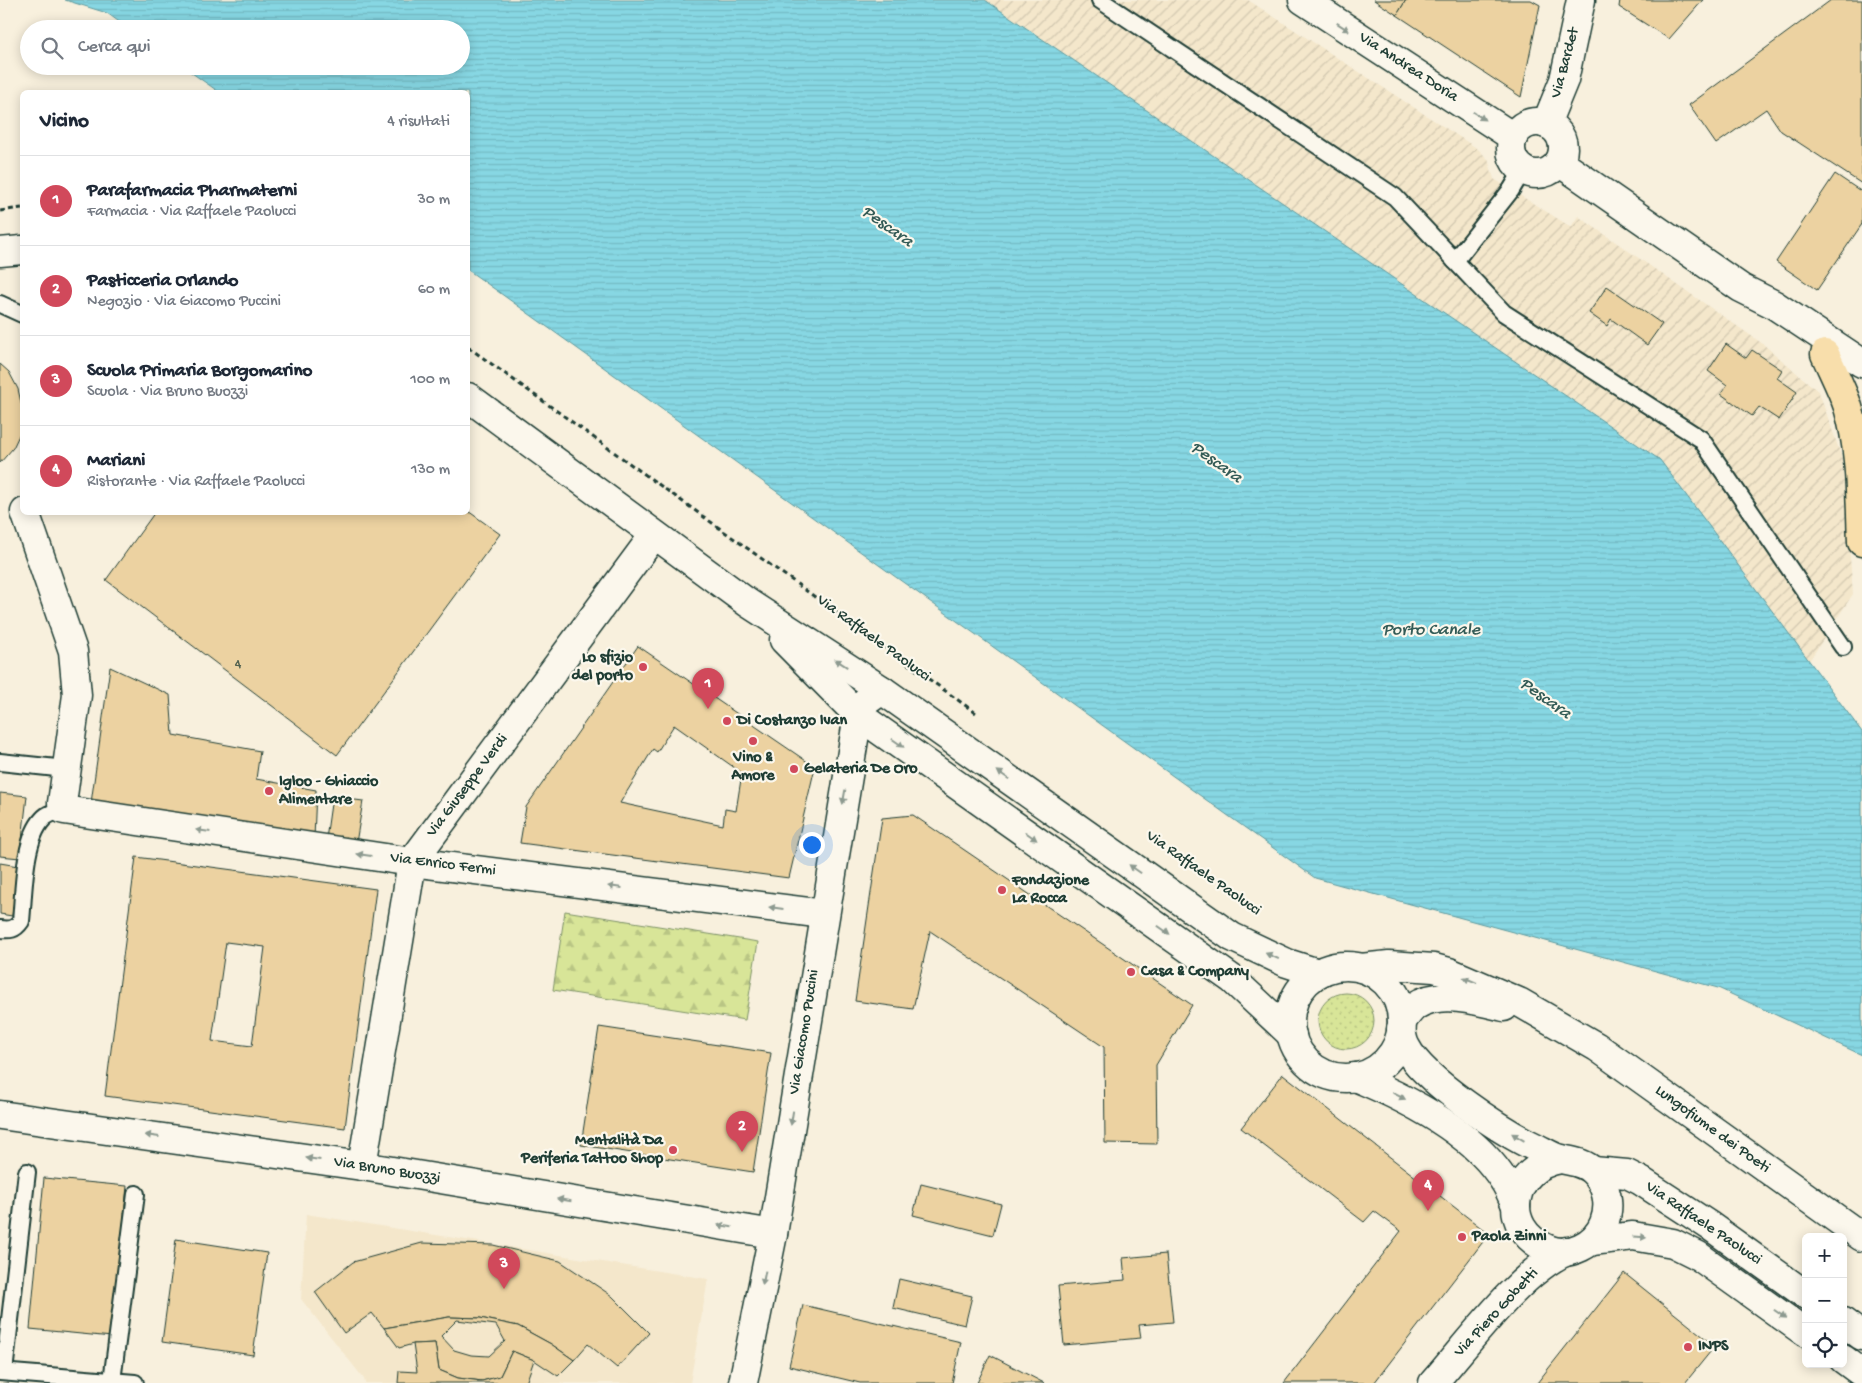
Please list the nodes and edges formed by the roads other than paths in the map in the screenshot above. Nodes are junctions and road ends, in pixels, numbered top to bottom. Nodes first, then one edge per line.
1 (1100, 0) edge
2 (1302, 0) edge
3 (1581, 0) edge
4 (1546, 124) junction
5 (1513, 137) junction
6 (1559, 162) junction
7 (1523, 170) junction
8 (20, 250) edge
9 (0, 252) edge
10 (1455, 261) junction
11 (1741, 288) junction
12 (0, 304) edge
13 (20, 313) edge
14 (1825, 354) junction
15 (1862, 363) edge
16 (1862, 380) edge
17 (470, 398) edge
18 (26, 515) edge
19 (654, 535) junction
20 (1862, 542) edge
21 (748, 603) junction
22 (1843, 647) dead end
23 (882, 690) junction
24 (858, 715) junction
25 (0, 762) edge
26 (66, 770) junction
27 (64, 810) junction
28 (412, 862) junction
29 (824, 914) junction
30 (0, 929) edge
31 (1361, 968) junction
32 (1318, 973) junction
33 (1561, 1024) junction
34 (1401, 1025) junction
35 (1292, 1035) junction
36 (1355, 1077) junction
37 (0, 1115) edge
38 (1561, 1159) junction
39 (362, 1166) junction
40 (1593, 1171) junction
41 (27, 1172) dead end
42 (136, 1194) dead end
43 (1516, 1205) junction
44 (773, 1234) junction
45 (1862, 1237) edge
46 (1592, 1241) junction
47 (1567, 1251) junction
48 (1802, 1292) edge
49 (1844, 1323) edge
50 (1802, 1330) edge
51 (1862, 1336) edge
52 (1847, 1362) edge
53 (2, 1372) edge
54 (1862, 1373) edge
55 (74, 1380) edge
56 (112, 1381) junction
57 (135, 1383) edge
58 (743, 1383) edge
59 (1433, 1383) edge

1 - 10 lane
2 -> 5 street, Via Andrea Doria
3 - 4 street, Via Bardet
4 - 5 street
4 - 6 street
5 - 7 street
6 - 7 street
6 - 11 street
7 - 10 lane
8 - 9 street
10 - 22 lane
11 - 14 street
11 - 15 street
12 - 13 lane
14 - 16 street
14 - 20 highway
17 - 19 street, Via Raffaele Paolucci
18 - 26 street
19 - 21 street, Via Raffaele Paolucci
19 - 28 street, Via Giuseppe Verdi
23 -> 21 street, Via Raffaele Paolucci
21 - 24 street, Via Raffaele Paolucci
23 - 24 street, Via Giacomo Puccini
32 -> 23 street, Via Raffaele Paolucci
24 -> 29 street, Via Giacomo Puccini
24 -> 35 street, Via Raffaele Paolucci
25 - 26 lane
26 - 27 street
28 -> 27 street, Via Enrico Fermi
27 - 30 lane
29 -> 28 street, Via Enrico Fermi
28 - 39 street, Via Giuseppe Verdi
29 -> 44 street, Via Giacomo Puccini
31 - 32 street
33 -> 31 street, Lungofiume dei Poeti
31 - 34 street
32 - 35 street
33 - 34 street, Lungofiume dei Poeti
33 - 45 street, Lungofiume dei Poeti
34 - 36 street
38 -> 34 street
35 - 36 street
36 -> 43 street
39 -> 37 street, Via Bruno Buozzi
38 - 40 street
38 - 43 street
44 -> 39 street, Via Bruno Buozzi
40 - 46 street
40 - 48 street, Via Raffaele Paolucci
41 - 53 lane
42 - 56 lane
43 - 47 street
44 -> 58 street, Via Giacomo Puccini
46 - 47 street
46 -> 50 street, Via Raffaele Paolucci
47 - 59 street, Via Piero Gobetti
49 - 51 street
52 - 54 street
53 - 55 lane
55 - 56 lane
56 - 57 lane

